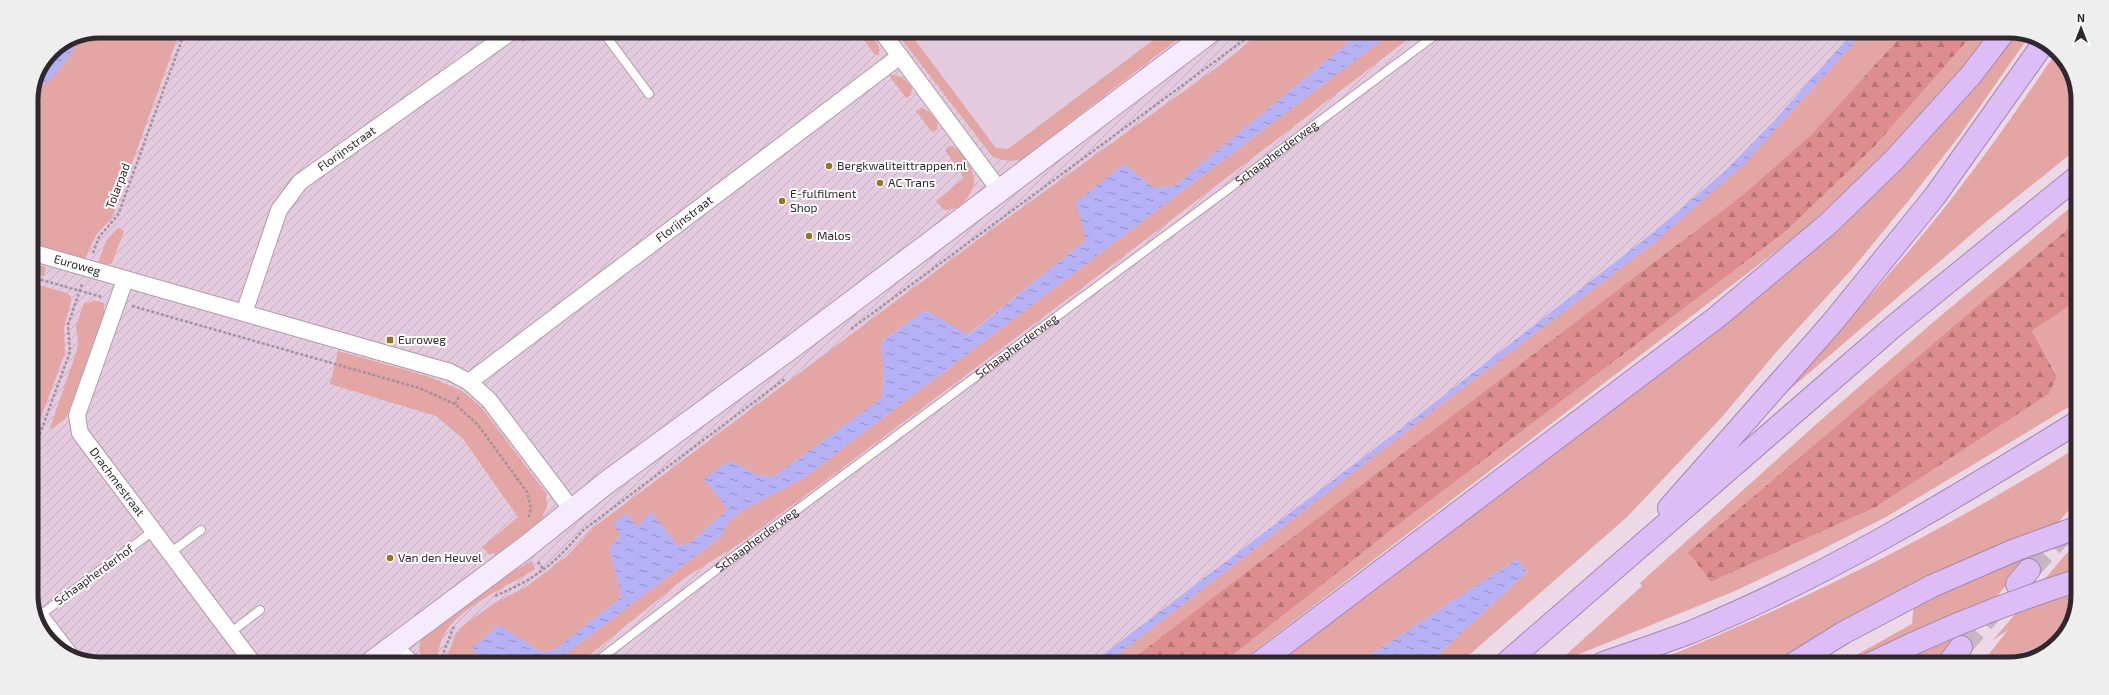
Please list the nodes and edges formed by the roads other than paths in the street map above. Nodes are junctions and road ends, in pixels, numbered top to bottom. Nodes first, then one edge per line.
1 (503, 38) edge
2 (607, 38) edge
3 (886, 38) edge
4 (1202, 38) edge
5 (1431, 38) edge
6 (1999, 38) edge
7 (2041, 47) edge
8 (900, 56) junction
9 (649, 94) dead end
10 (2071, 183) edge
11 (1000, 191) junction
12 (38, 254) edge
13 (125, 280) junction
14 (244, 313) junction
15 (469, 382) junction
16 (2071, 426) edge
17 (572, 511) junction
18 (201, 530) dead end
19 (2071, 530) edge
20 (153, 532) junction
21 (170, 553) junction
22 (1620, 565) junction
23 (2071, 583) edge
24 (260, 610) dead end
25 (56, 631) junction
26 (230, 633) junction
27 (52, 634) edge
28 (393, 646) junction
29 (71, 650) edge
30 (248, 657) edge
31 (379, 657) edge
32 (405, 657) edge
33 (603, 657) edge
34 (1267, 657) edge
35 (1513, 657) edge
36 (1622, 657) edge
37 (1804, 657) edge
38 (1885, 657) edge

1 - 14 street, Florijnstraat
2 - 9 lane
3 - 8 street
4 - 11 street
5 - 33 lane, Schaapherderweg
6 - 34 highway
7 - 22 highway
8 - 11 street
8 - 15 street, Florijnstraat
10 - 22 highway
11 - 17 street
12 - 13 street, Euroweg
13 - 14 street, Euroweg
13 - 20 street, Drachmestraat
14 - 15 street, Euroweg
15 - 17 street, Euroweg
16 - 36 highway
17 - 28 street
18 - 21 lane
19 - 37 highway, bridge
20 - 21 street, Drachmestraat
20 - 25 lane, Schaapherderhof
21 - 26 street, Drachmestraat
22 - 35 highway
23 - 38 highway, bridge
24 - 26 lane
25 - 27 lane
25 - 29 lane, Schaapherderhof
26 - 30 street, Drachmestraat
28 - 31 street
28 - 32 street

